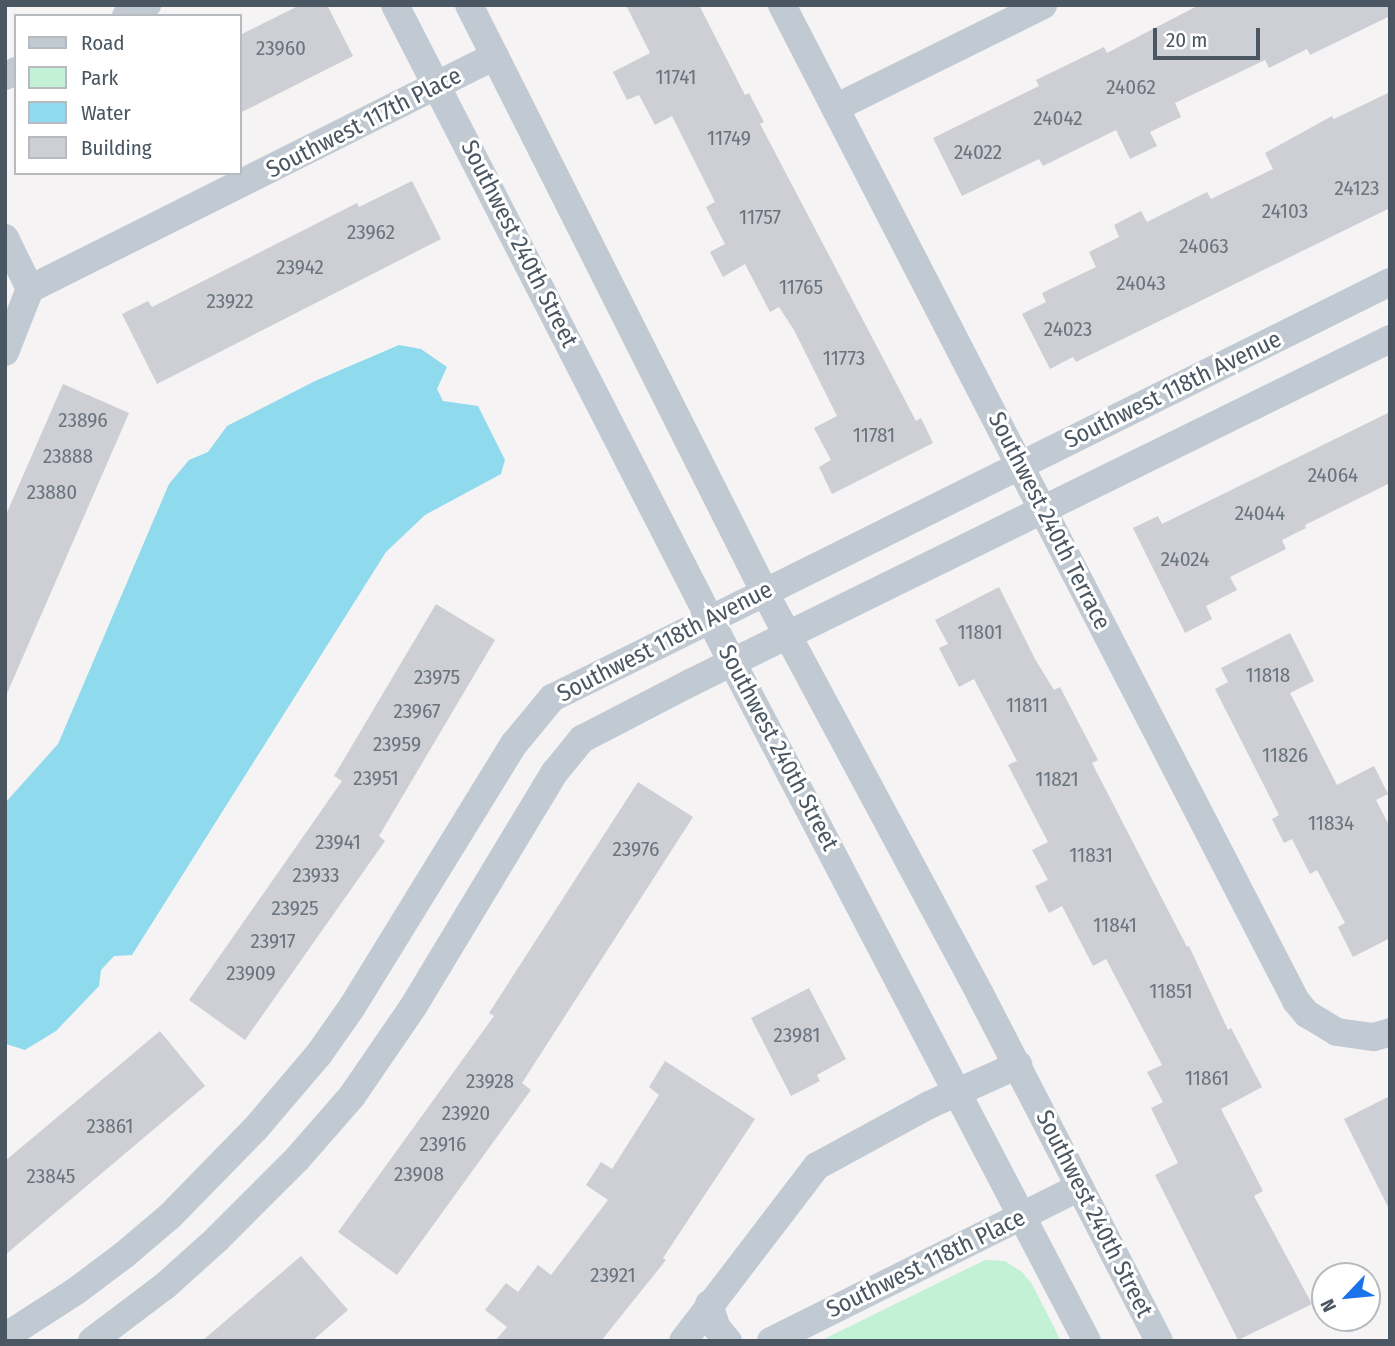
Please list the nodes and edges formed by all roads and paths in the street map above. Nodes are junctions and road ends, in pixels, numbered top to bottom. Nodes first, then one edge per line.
1 (148, 5) edge
2 (394, 5) edge
3 (469, 5) edge
4 (782, 5) edge
5 (1043, 5) edge
6 (130, 14) edge
7 (495, 56) junction
8 (439, 86) junction
9 (835, 108) junction
10 (5, 238) edge
11 (1390, 282) edge
12 (30, 289) junction
13 (1390, 339) edge
14 (5, 352) edge
15 (1021, 465) junction
16 (1044, 510) junction
17 (764, 591) junction
18 (710, 618) junction
19 (787, 635) junction
20 (732, 662) junction
21 (1390, 1032) edge
22 (1018, 1065) junction
23 (958, 1092) junction
24 (1080, 1187) junction
25 (1023, 1217) junction
26 (709, 1304) junction
27 (5, 1338) edge
28 (92, 1341) edge
29 (683, 1341) edge
30 (728, 1341) edge
31 (771, 1341) edge
32 (1087, 1341) edge
33 (1159, 1341) edge

1 - 6 street
2 - 8 street, Southwest 240th Street
3 - 7 street, Southwest 240th Street
4 - 9 street, Southwest 240th Terrace
5 - 9 street
7 - 8 street, Southwest 117th Place
7 - 17 street, Southwest 240th Street
8 - 12 street, Southwest 117th Place
8 - 18 street, Southwest 240th Street
9 - 15 street, Southwest 240th Terrace
10 - 12 street
11 - 15 street, Southwest 118th Avenue
12 - 14 street
13 - 16 street, Southwest 118th Avenue
15 - 16 street, Southwest 240th Terrace
15 - 17 street, Southwest 118th Avenue
16 - 19 street, Southwest 118th Avenue
16 - 21 street, Southwest 240th Terrace
17 - 18 street, Southwest 118th Avenue
17 - 19 street, Southwest 240th Street
18 - 20 street, Southwest 240th Street
18 - 27 street, Southwest 118th Avenue
19 - 20 street, Southwest 118th Avenue
19 - 22 street, Southwest 240th Street
20 - 23 street, Southwest 240th Street
20 - 28 street, Southwest 118th Avenue
22 - 23 street
22 - 24 street, Southwest 240th Street
23 - 25 street, Southwest 240th Street
23 - 26 street
24 - 25 street, Southwest 118th Place
24 - 33 street, Southwest 240th Street
25 - 31 street, Southwest 118th Place
25 - 32 street, Southwest 240th Street
26 - 29 street
26 - 30 street

